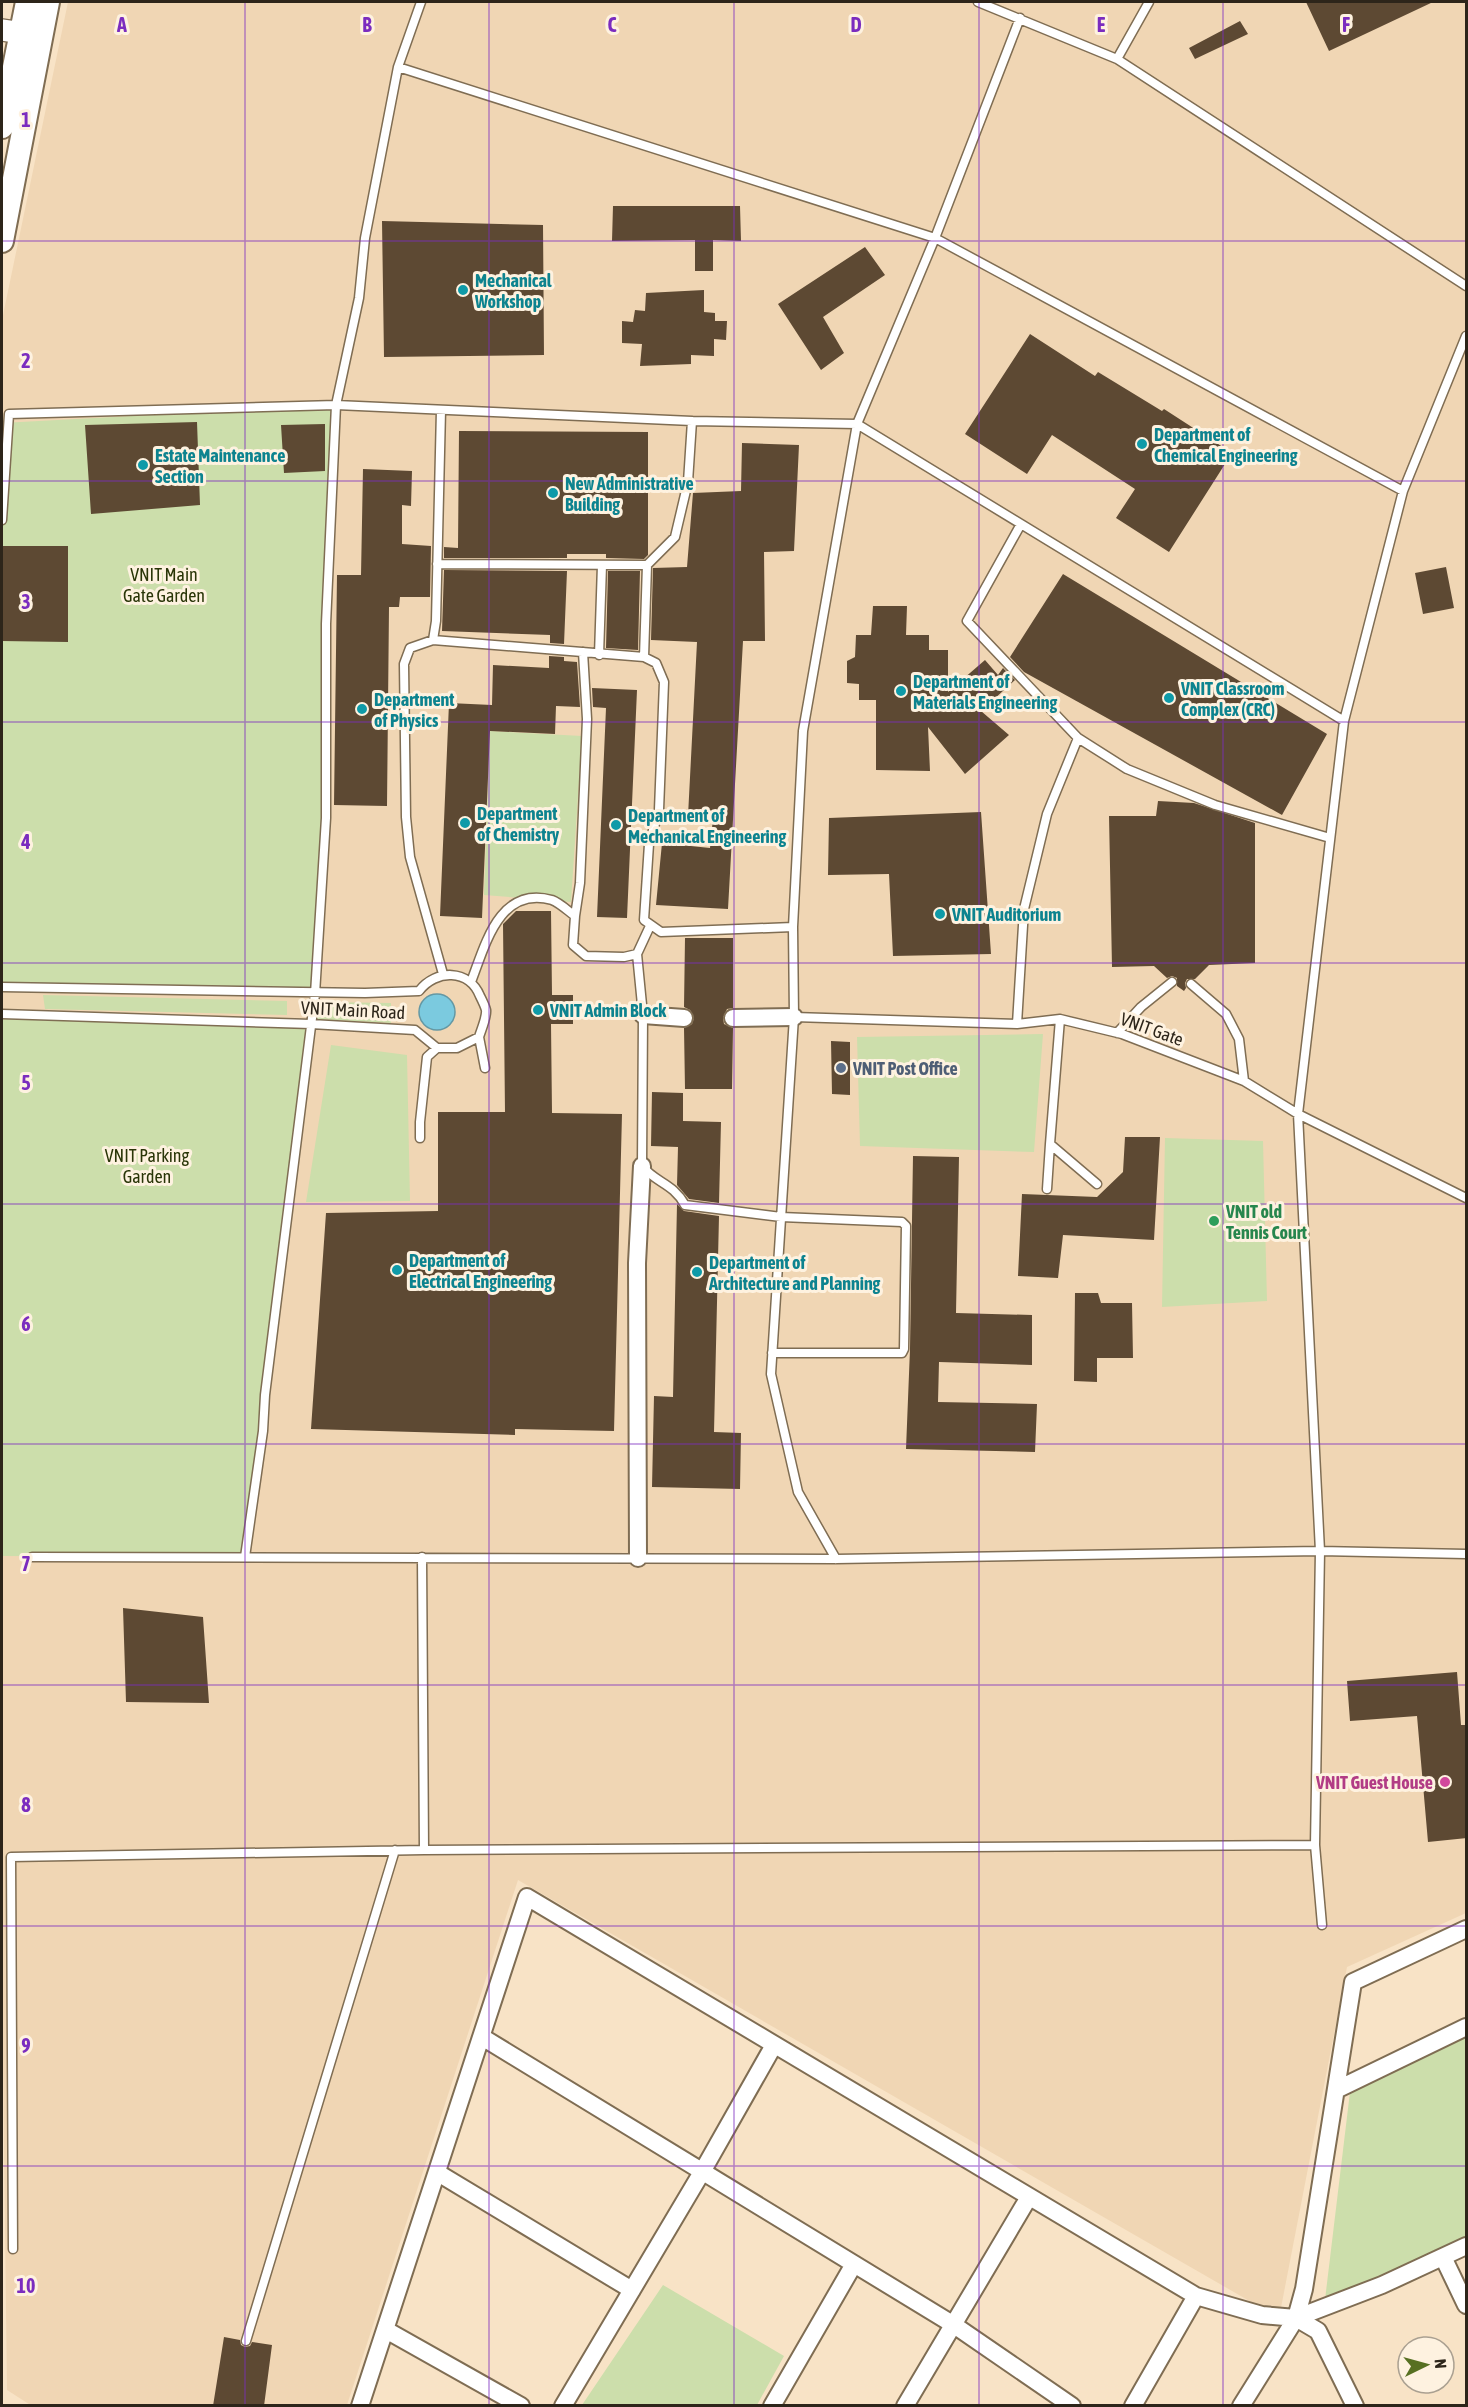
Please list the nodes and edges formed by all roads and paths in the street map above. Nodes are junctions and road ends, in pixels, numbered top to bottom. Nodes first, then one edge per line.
1 (27, 2) edge
2 (48, 2) edge
3 (421, 2) edge
4 (978, 2) edge
5 (1149, 2) edge
6 (1020, 18) junction
7 (21, 33) edge
8 (1117, 58) junction
9 (398, 67) junction
10 (2, 128) edge
11 (935, 238) junction
12 (2, 242) edge
13 (1467, 286) edge
14 (1467, 336) edge
15 (336, 405) junction
16 (441, 410) junction
17 (692, 421) junction
18 (857, 424) junction
19 (1403, 491) junction
20 (2, 520) edge
21 (1021, 524) junction
22 (436, 564) junction
23 (603, 565) junction
24 (647, 565) junction
25 (433, 640) junction
26 (583, 652) junction
27 (599, 655) junction
28 (644, 657) junction
29 (1344, 721) junction
30 (1078, 738) junction
31 (1330, 838) junction
32 (575, 915) junction
33 (650, 926) junction
34 (792, 927) junction
35 (637, 954) junction
36 (443, 974) junction
37 (471, 982) junction
38 (1172, 982) dead end
39 (1191, 984) dead end
40 (2, 987) edge
41 (315, 994) junction
42 (2, 1014) edge
43 (643, 1015) junction
44 (794, 1017) junction
45 (684, 1018) dead end
46 (733, 1018) dead end
47 (1060, 1019) junction
48 (311, 1024) junction
49 (1017, 1024) junction
50 (1117, 1033) junction
51 (479, 1038) junction
52 (437, 1048) junction
53 (485, 1068) dead end
54 (1244, 1081) junction
55 (1298, 1114) junction
56 (420, 1138) dead end
57 (1050, 1144) junction
58 (642, 1166) junction
59 (1097, 1184) dead end
60 (1047, 1189) dead end
61 (1467, 1198) edge
62 (781, 1217) junction
63 (772, 1353) junction
64 (1320, 1551) junction
65 (1467, 1554) edge
66 (32, 1557) dead end
67 (245, 1557) junction
68 (422, 1557) junction
69 (638, 1558) junction
70 (836, 1558) junction
71 (1315, 1845) junction
72 (395, 1850) junction
73 (424, 1850) junction
74 (1322, 1925) dead end
75 (1467, 1929) edge
76 (1467, 2027) edge
77 (482, 2037) junction
78 (774, 2045) junction
79 (1338, 2089) junction
80 (702, 2172) junction
81 (438, 2173) junction
82 (1029, 2197) junction
83 (1467, 2246) edge
84 (13, 2249) dead end
85 (1443, 2257) junction
86 (854, 2264) junction
87 (632, 2290) junction
88 (1196, 2296) junction
89 (1467, 2305) edge
90 (1296, 2318) junction
91 (954, 2325) junction
92 (386, 2330) junction
93 (246, 2341) dead end
94 (1050, 2399) edge
95 (360, 2406) edge
96 (521, 2406) edge
97 (563, 2406) edge
98 (772, 2406) edge
99 (905, 2406) edge
100 (1072, 2406) edge
101 (1133, 2406) edge
102 (1241, 2406) edge
103 (1355, 2406) edge

1 - 7 main road
2 - 7 main road
3 - 9 lane
4 - 6 lane
5 - 8 lane
6 - 8 lane
6 - 11 lane
7 - 10 main road
7 - 12 main road
8 - 13 lane
9 - 11 lane
9 - 15 lane
11 - 18 lane
11 - 19 lane
14 - 19 lane
15 - 16 lane
15 - 20 lane
15 - 41 lane
16 - 17 lane
16 - 22 lane
17 - 18 lane
17 - 24 lane
18 - 21 lane
18 - 34 lane
19 - 29 lane
21 - 29 lane
21 - 30 lane
22 - 23 lane
22 - 25 lane
23 - 24 lane
23 - 27 lane
24 - 28 lane
25 - 26 lane
25 - 36 lane
26 - 27 lane
26 - 32 lane
27 - 28 lane
28 - 33 lane
29 - 31 lane
30 - 31 lane
30 - 49 lane
31 - 55 lane
32 - 35 lane
32 - 37 lane
33 - 34 lane
33 - 35 lane
34 - 44 lane
35 - 43 lane
36 - 37 lane
36 - 41 lane, VNIT Main Road
37 - 51 lane
38 - 50 lane
39 - 54 lane
40 - 41 lane, VNIT Main Road
41 - 48 lane
42 - 48 lane, VNIT Main Road
43 - 45 street
43 - 58 lane
44 - 46 street
44 - 49 lane, VNIT Gate
44 - 62 lane
47 - 49 lane, VNIT Gate
47 - 50 lane, VNIT Gate
47 - 57 lane
48 - 52 lane, VNIT Main Road
48 - 67 lane
50 - 54 lane, VNIT Gate
51 - 52 lane
51 - 53 lane
52 - 56 lane
54 - 55 lane, VNIT Gate
55 - 61 lane, VNIT Gate
55 - 64 lane
57 - 59 lane
57 - 60 lane
58 - 62 lane
58 - 69 street
62 - 63 lane
62 - 63 lane
63 - 70 lane
64 - 65 lane
64 - 70 lane
64 - 71 lane
66 - 67 lane
67 - 68 lane
68 - 69 lane
68 - 73 lane
69 - 70 lane
71 - 73 lane
71 - 74 lane
72 - 73 lane
72 - 84 lane
72 - 93 lane
75 - 79 street
76 - 79 street
77 - 78 street
77 - 80 street
77 - 81 street
78 - 80 street
78 - 82 street
79 - 90 street
80 - 86 street
80 - 87 street
81 - 87 street
81 - 92 street
82 - 88 street
82 - 91 street
83 - 85 street
85 - 89 street
85 - 90 street
86 - 91 street
86 - 98 street
87 - 97 street
88 - 90 street
88 - 101 street
90 - 102 street
90 - 103 street
91 - 94 street
91 - 99 street
92 - 95 street
92 - 96 street
94 - 100 street

